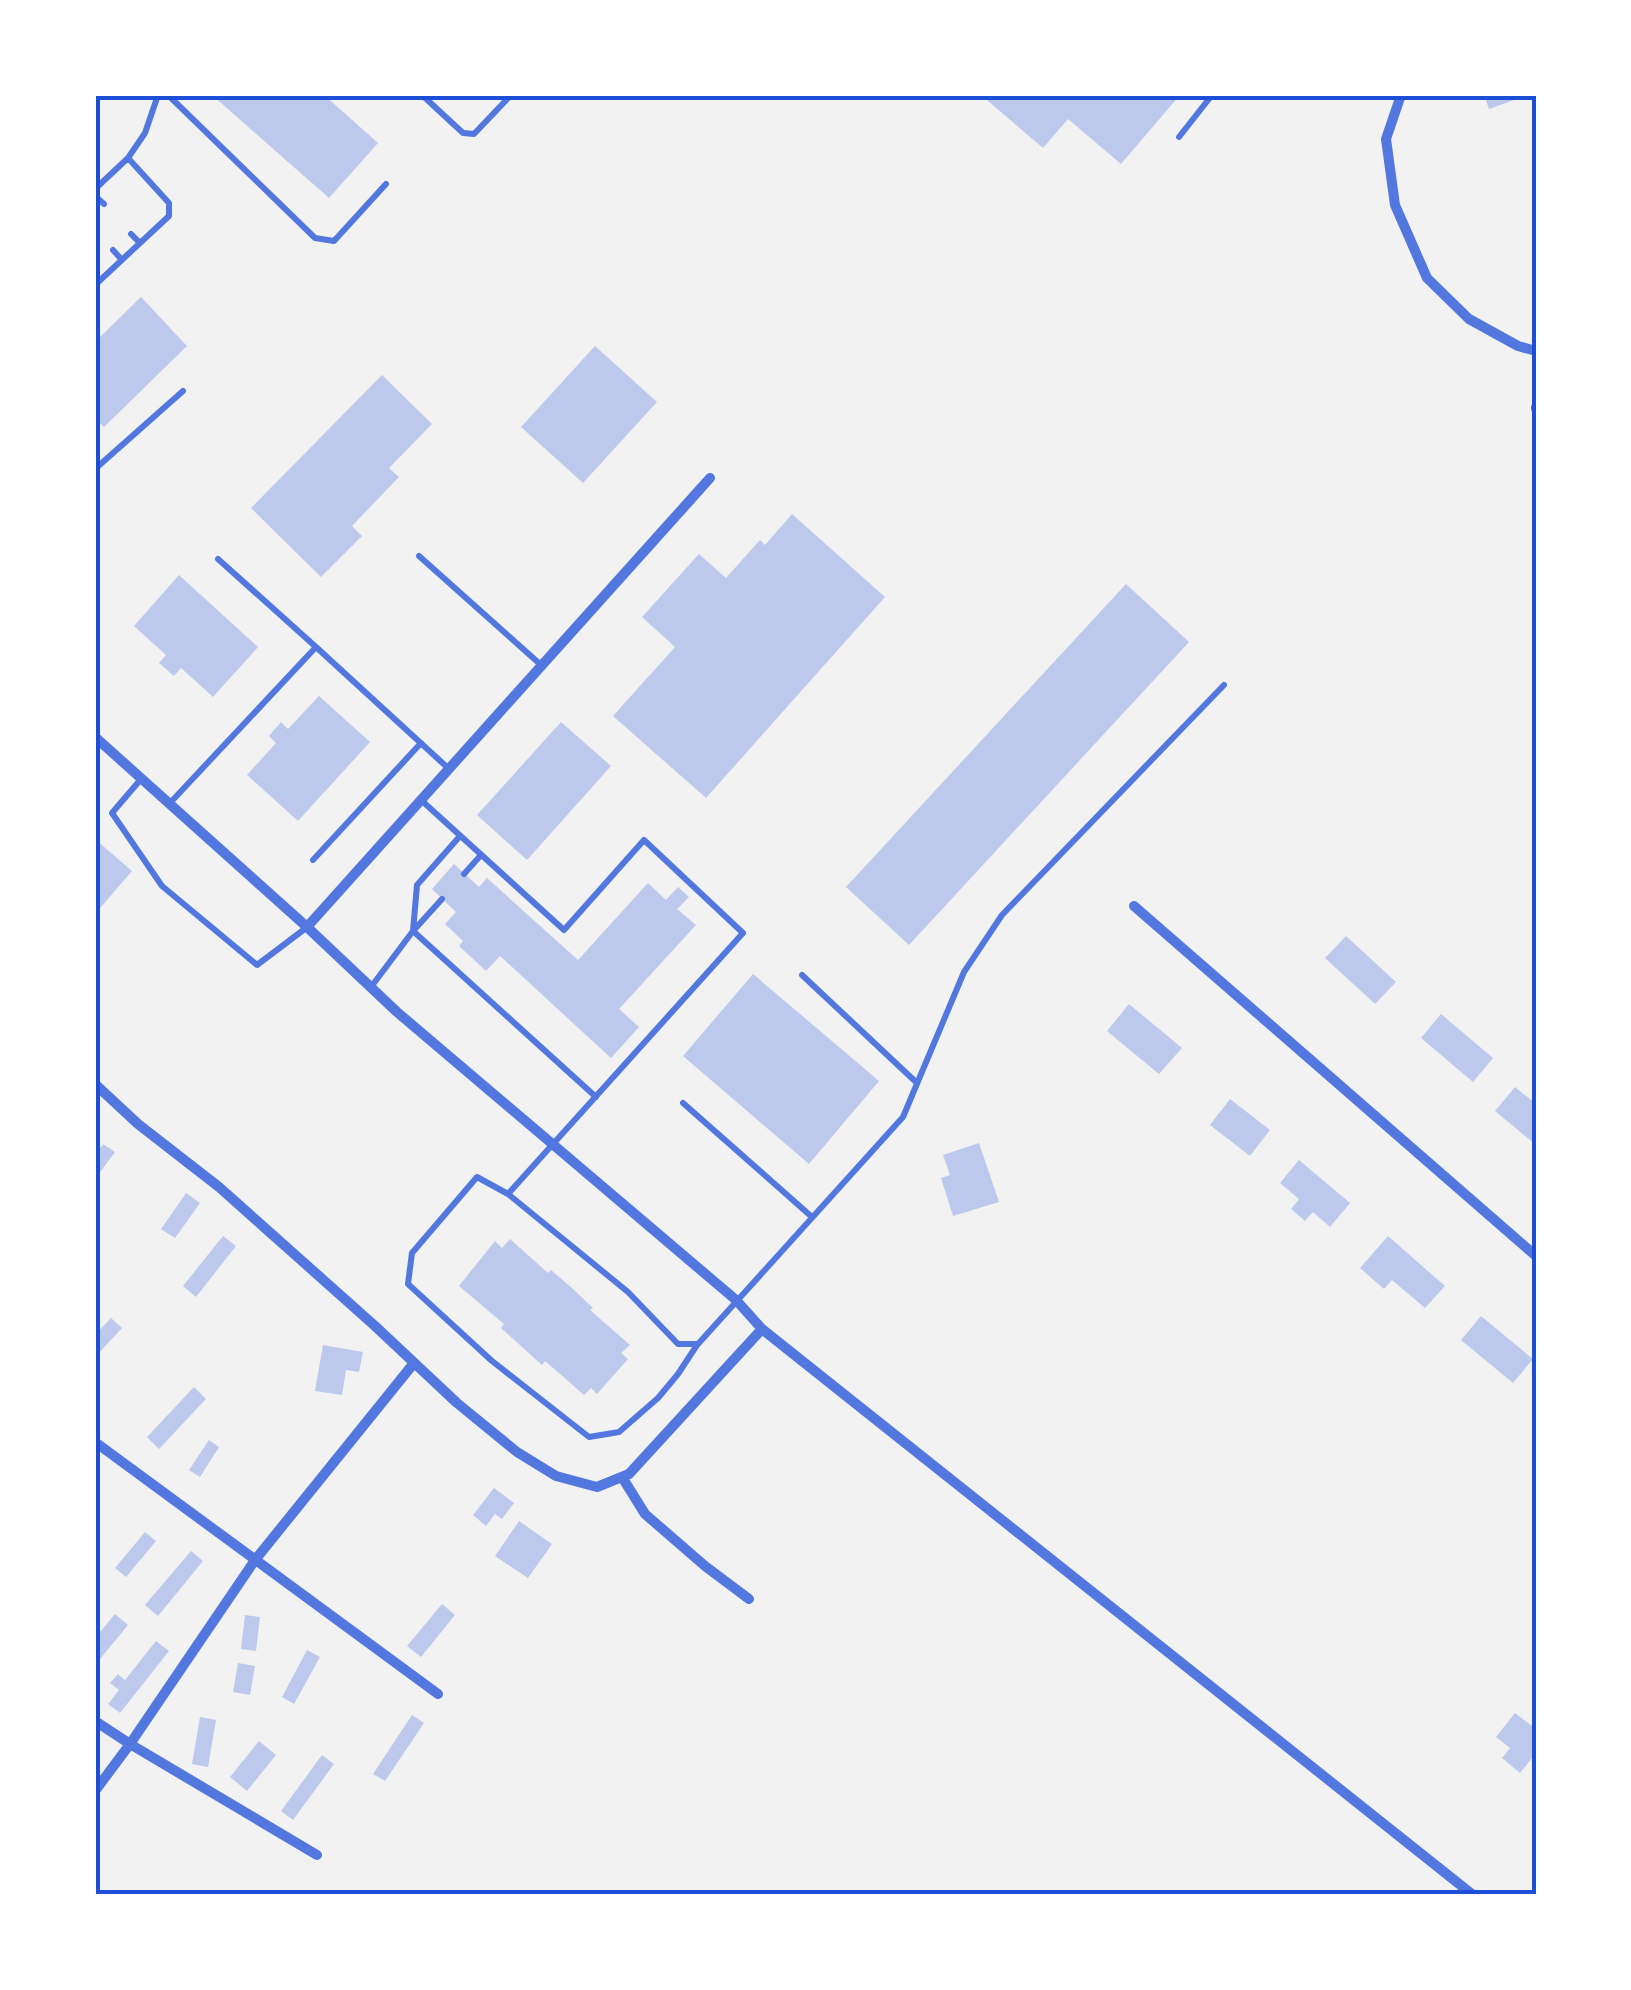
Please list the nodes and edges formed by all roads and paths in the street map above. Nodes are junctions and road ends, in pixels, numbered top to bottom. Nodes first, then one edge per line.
1 (158, 95) edge
2 (168, 95) edge
3 (422, 95) edge
4 (511, 95) edge
5 (1212, 95) edge
6 (1401, 95) edge
7 (1179, 137) dead end
8 (128, 158) junction
9 (386, 184) dead end
10 (95, 192) edge
11 (104, 204) dead end
12 (131, 234) dead end
13 (140, 243) junction
14 (113, 250) dead end
15 (122, 260) junction
16 (95, 286) edge
17 (1536, 351) edge
18 (182, 391) dead end
19 (95, 468) edge
20 (710, 478) dead end
21 (419, 556) dead end
22 (218, 559) dead end
23 (316, 647) junction
24 (542, 666) junction
25 (1224, 685) dead end
26 (98, 742) edge
27 (421, 743) junction
28 (450, 769) junction
29 (141, 779) junction
30 (421, 800) junction
31 (169, 804) junction
32 (460, 836) junction
33 (482, 855) junction
34 (313, 860) dead end
35 (464, 874) dead end
36 (442, 899) dead end
37 (1134, 906) dead end
38 (307, 927) junction
39 (413, 931) junction
40 (802, 975) dead end
41 (371, 987) junction
42 (917, 1082) junction
43 (95, 1084) edge
44 (596, 1097) junction
45 (683, 1104) dead end
46 (553, 1144) junction
47 (508, 1194) junction
48 (812, 1217) junction
49 (1536, 1256) edge
50 (736, 1300) junction
51 (762, 1329) junction
52 (698, 1344) junction
53 (414, 1363) junction
54 (95, 1442) edge
55 (622, 1477) junction
56 (256, 1560) junction
57 (749, 1599) dead end
58 (438, 1694) dead end
59 (95, 1721) edge
60 (130, 1744) junction
61 (95, 1791) edge
62 (317, 1855) dead end
63 (1474, 1895) edge

1 - 8 lane
2 - 9 lane
3 - 4 lane
5 - 7 lane
6 - 17 street
8 - 10 lane
8 - 13 lane
10 - 11 lane
12 - 13 lane
13 - 15 lane
14 - 15 lane
15 - 16 lane
18 - 19 lane
20 - 24 street
21 - 24 lane
22 - 23 lane
23 - 27 lane
23 - 31 lane
24 - 28 street
25 - 42 lane
26 - 29 street
27 - 28 lane
27 - 34 lane
28 - 30 street
29 - 31 street
29 - 38 lane
30 - 32 lane
30 - 38 street
31 - 38 street
32 - 33 lane
32 - 39 lane
33 - 35 lane
33 - 44 lane
36 - 39 lane
37 - 49 street
38 - 41 street
39 - 41 lane
39 - 44 lane
40 - 42 lane
41 - 46 street
42 - 48 lane
43 - 53 street
44 - 46 lane
45 - 48 lane
46 - 47 lane
46 - 50 street
47 - 52 lane
47 - 52 lane
48 - 50 lane
50 - 51 street
50 - 52 lane
51 - 55 street
51 - 63 street
53 - 55 street
53 - 56 street
54 - 56 street
55 - 57 street
56 - 58 street
56 - 60 street
59 - 60 street
60 - 61 street
60 - 62 street

